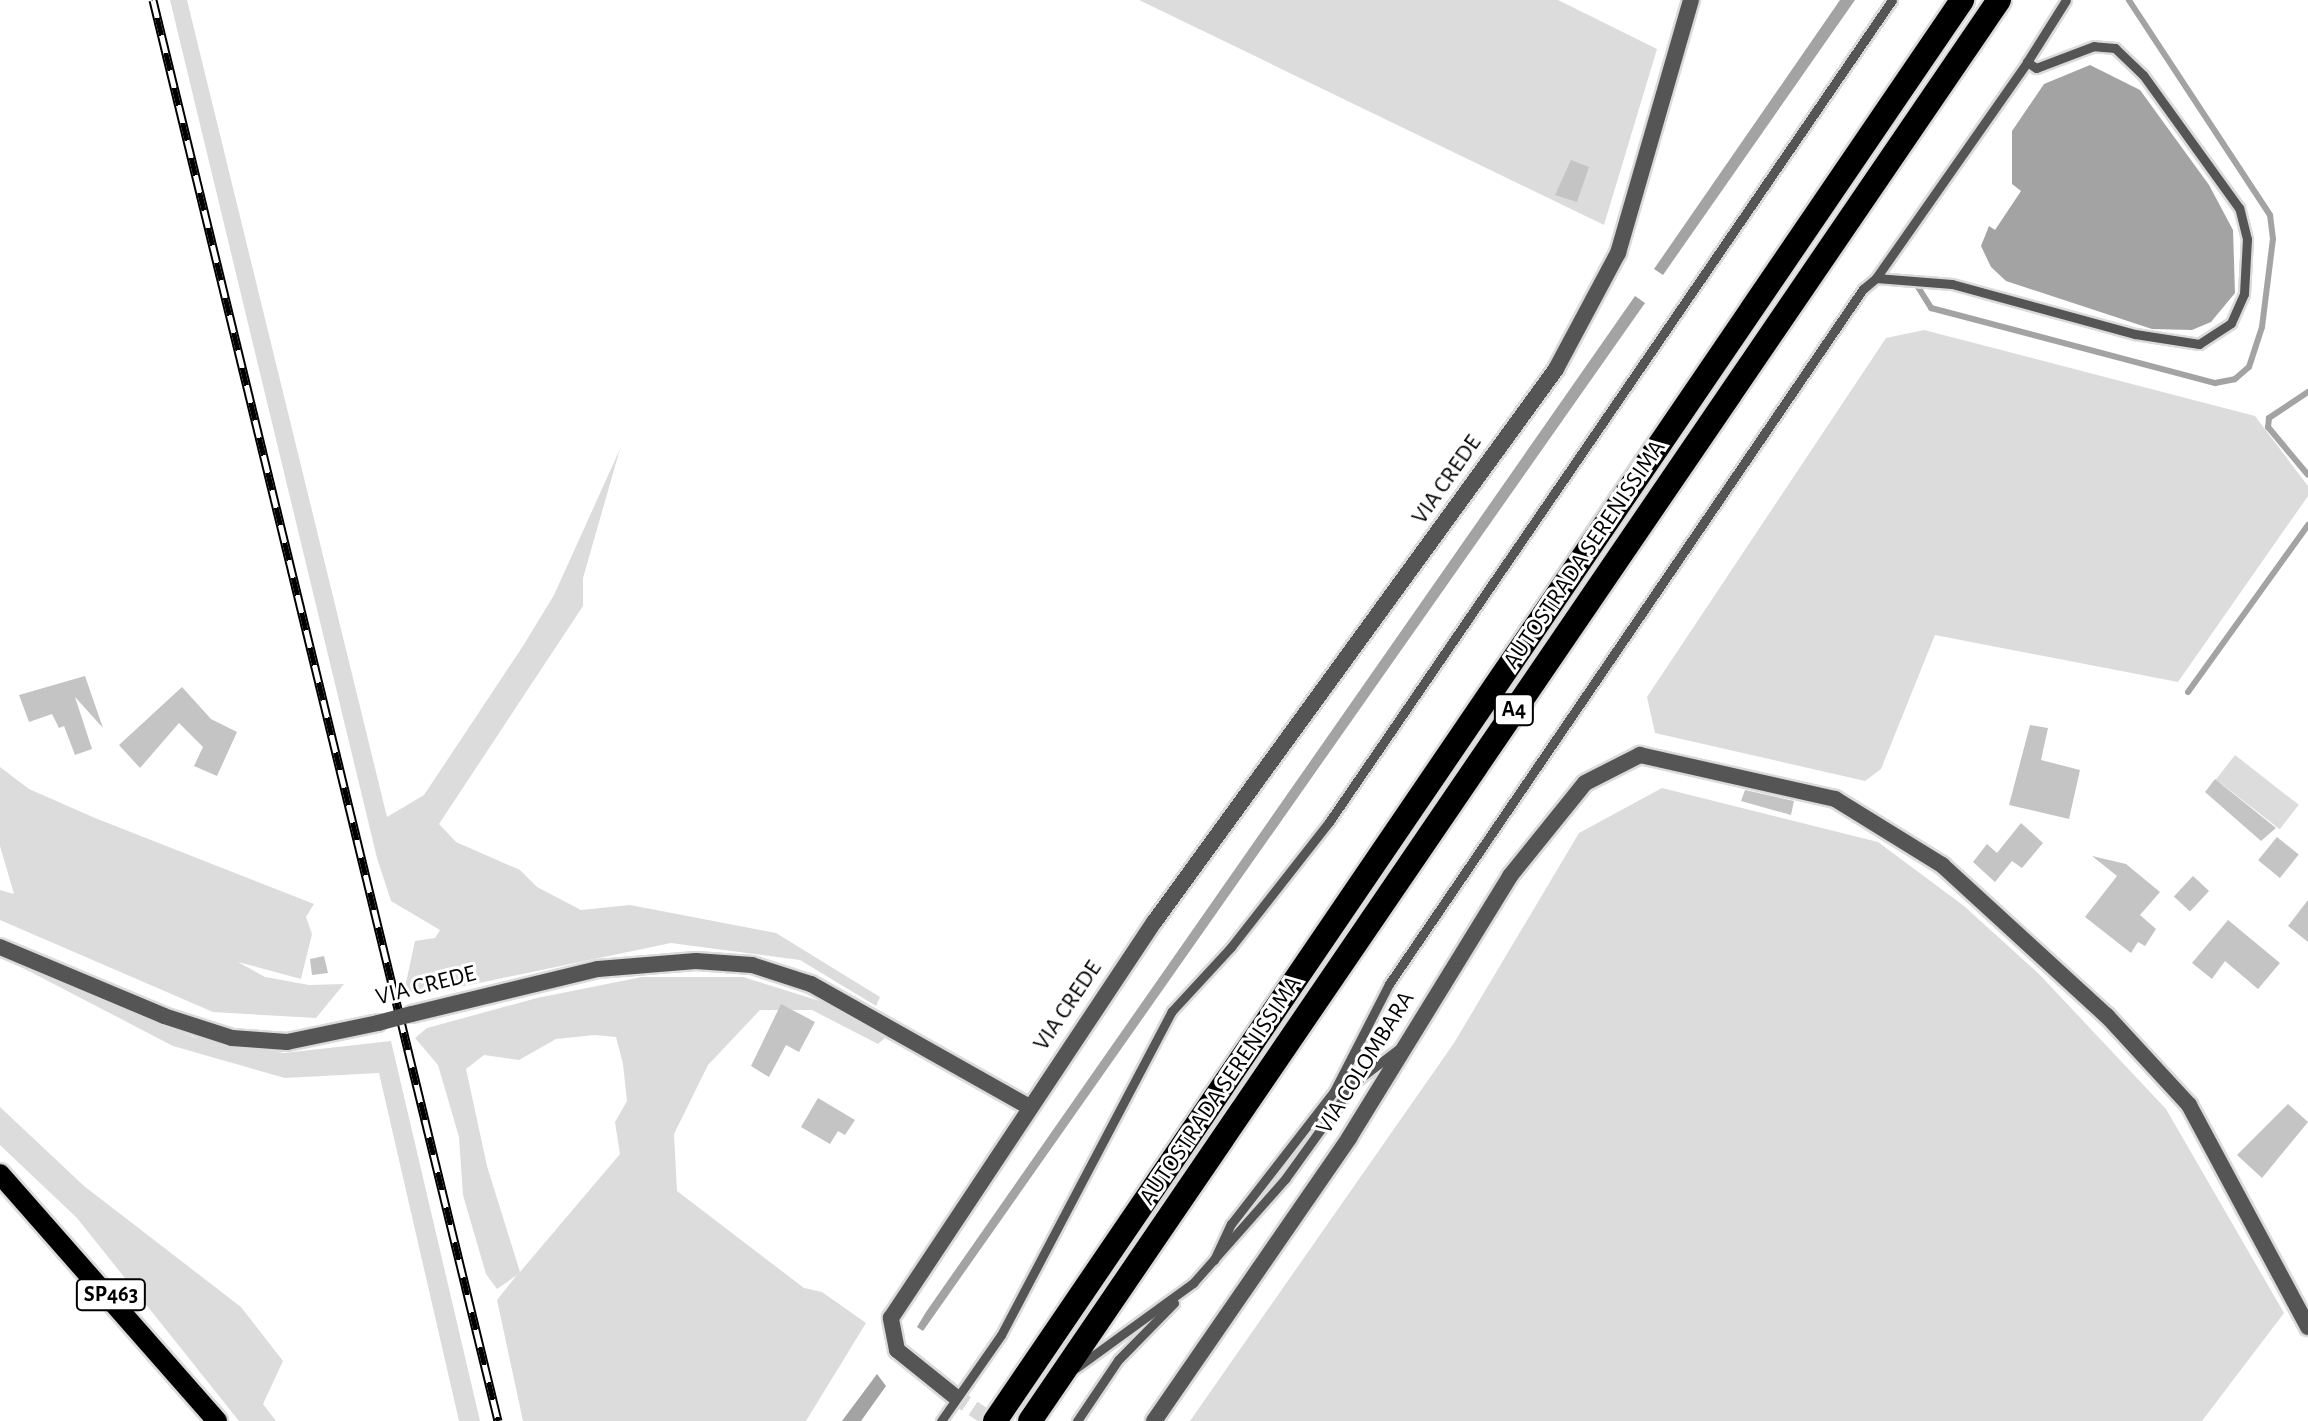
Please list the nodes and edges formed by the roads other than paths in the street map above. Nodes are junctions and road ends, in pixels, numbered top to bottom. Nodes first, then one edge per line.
1 (1691, 0) edge
2 (1892, 0) edge
3 (1962, 0) edge
4 (1999, 0) edge
5 (2066, 0) edge
6 (2027, 62) junction
7 (1876, 278) junction
8 (0, 947) edge
9 (1409, 1040) junction
10 (1029, 1107) junction
11 (0, 1174) edge
12 (1214, 1260) junction
13 (1193, 1283) junction
14 (2308, 1327) edge
15 (1057, 1382) junction
16 (953, 1395) tunnel mouth
17 (217, 1421) edge
18 (941, 1421) edge
19 (995, 1421) edge
20 (1030, 1421) edge
21 (1077, 1421) edge
22 (1154, 1421) edge

1 - 10 street, VIA CREDE
2 - 18 lane
3 - 19 highway, AUTOSTRADA SERENISSIMA / A4
4 - 15 highway, AUTOSTRADA SERENISSIMA / A4
5 - 6 lane
6 - 7 lane
6 - 7 lane
7 - 12 lane
8 - 10 street, VIA CREDE, bridge
9 - 12 lane
9 - 14 street, VIA COLOMBARA
9 - 22 street, VIA COLOMBARA
10 - 16 street
11 - 17 main road, SP463
12 - 13 lane
13 - 15 lane
13 - 21 lane
15 - 20 highway, AUTOSTRADA SERENISSIMA / A4

